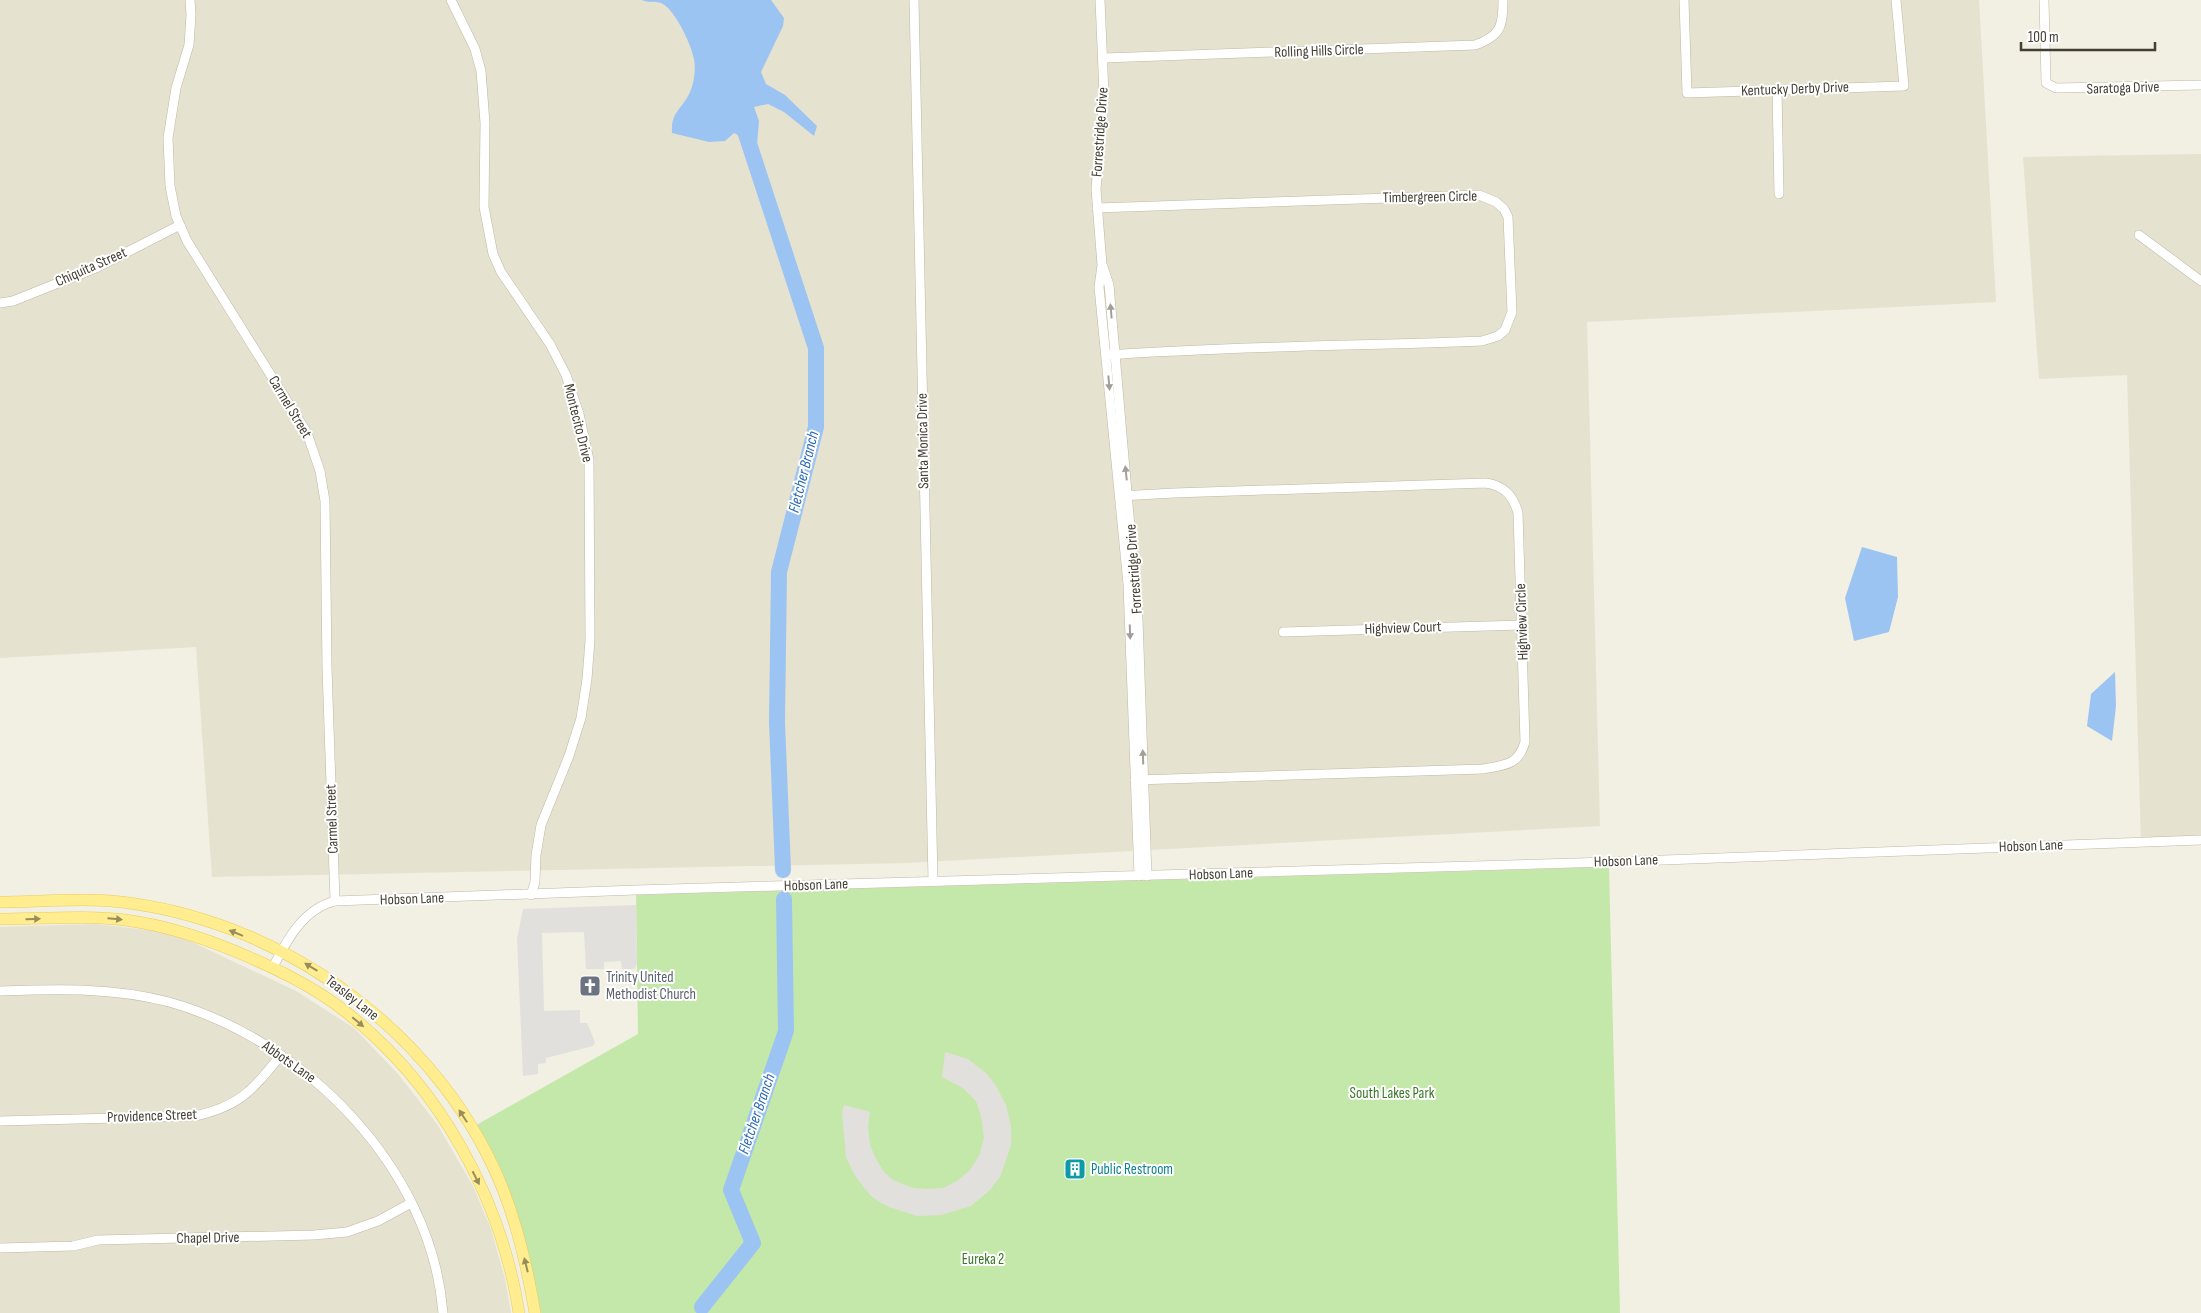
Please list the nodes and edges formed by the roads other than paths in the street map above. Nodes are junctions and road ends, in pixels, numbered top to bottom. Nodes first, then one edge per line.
1 (190, 0) edge
2 (451, 0) edge
3 (914, 0) edge
4 (1100, 0) edge
5 (1502, 0) edge
6 (1684, 0) edge
7 (1896, 0) edge
8 (2044, 0) edge
9 (1104, 58) junction
10 (2201, 85) edge
11 (1777, 89) junction
12 (1779, 194) dead end
13 (1097, 208) junction
14 (180, 225) junction
15 (2139, 235) dead end
16 (2201, 281) edge
17 (0, 303) edge
18 (1111, 354) junction
19 (1124, 496) junction
20 (1522, 626) junction
21 (1283, 632) dead end
22 (1140, 779) junction
23 (2201, 840) edge
24 (1143, 876) junction
25 (934, 881) junction
26 (531, 895) junction
27 (335, 901) junction
28 (0, 902) edge
29 (0, 920) edge
30 (281, 951) junction
31 (273, 967) junction
32 (0, 991) edge
33 (281, 1055) junction
34 (0, 1121) edge
35 (411, 1203) junction
36 (0, 1248) edge
37 (443, 1313) edge
38 (519, 1313) edge
39 (535, 1313) edge

1 - 14 street, Carmel Street
2 - 26 street, Montecito Drive
3 - 25 street, Santa Monica Drive
4 - 9 street, Forrestridge Drive
5 - 9 street, Rolling Hills Circle
6 - 11 street, Kentucky Derby Drive
7 - 11 street, Kentucky Derby Drive
8 - 10 street, Saratoga Drive
9 - 13 street, Forrestridge Drive
11 - 12 street
13 - 18 street, Forrestridge Drive
13 - 18 street, Timbergreen Circle
14 - 17 street, Chiquita Street
14 - 27 street, Carmel Street
15 - 16 street
18 - 19 street, Forrestridge Drive
19 - 20 street, Highview Circle
19 - 22 street, Forrestridge Drive
20 - 21 street, Highview Court
20 - 22 street, Highview Circle
22 - 24 street, Forrestridge Drive
23 - 24 street, Hobson Lane
24 - 25 street, Hobson Lane
25 - 26 street, Hobson Lane
26 - 27 street, Hobson Lane
27 - 30 street, Hobson Lane
30 -> 28 main road, Teasley Lane
29 -> 31 main road, Teasley Lane
30 - 31 street, Hobson Lane
39 -> 30 main road, Teasley Lane
31 -> 38 main road, Teasley Lane
32 - 33 street, Abbots Lane
33 - 34 street, Providence Street
33 - 35 street, Abbots Lane
35 - 36 street, Chapel Drive
35 - 37 street, Abbots Lane

